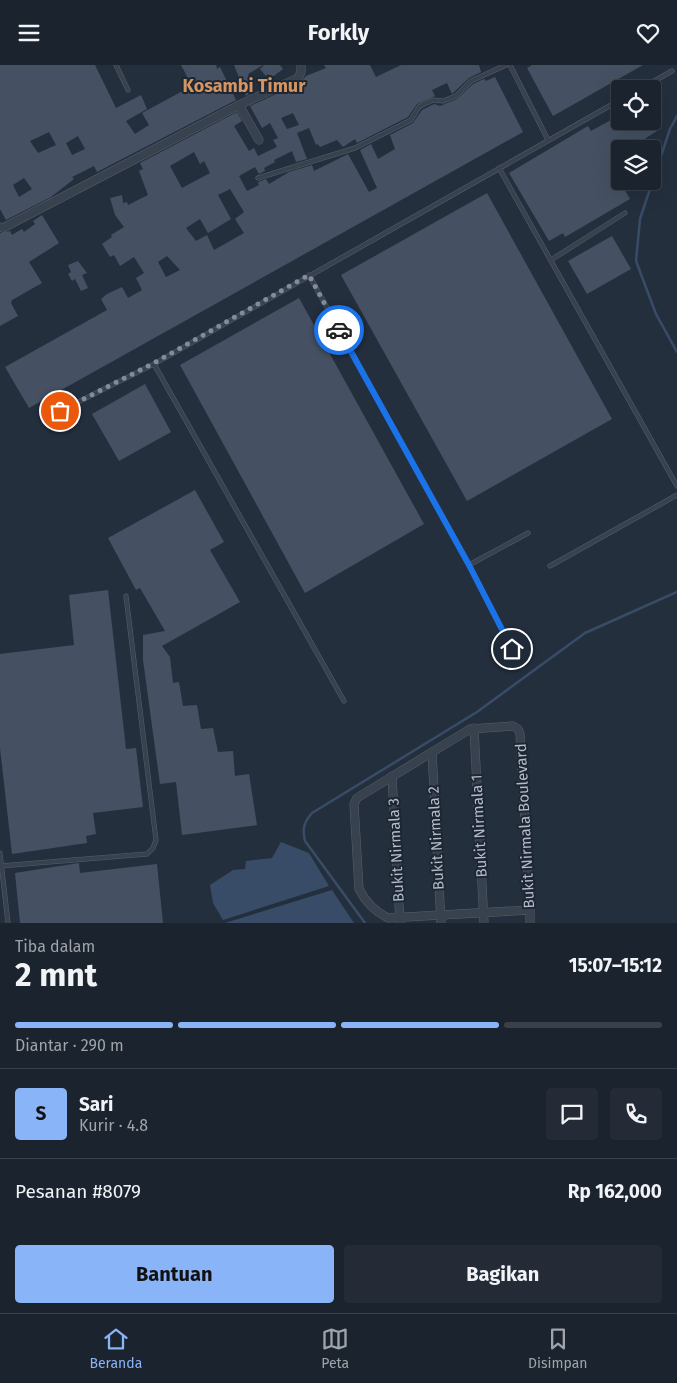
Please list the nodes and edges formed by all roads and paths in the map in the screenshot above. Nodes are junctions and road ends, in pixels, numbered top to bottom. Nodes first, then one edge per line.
1 (116, 65) edge
2 (302, 65) edge
3 (506, 65) edge
4 (510, 65) edge
5 (672, 71) dead end
6 (656, 80) edge
7 (128, 90) dead end
8 (240, 105) junction
9 (611, 105) edge
10 (259, 140) dead end
11 (548, 140) junction
12 (499, 168) junction
13 (258, 178) dead end
14 (625, 213) dead end
15 (0, 227) edge
16 (551, 259) junction
17 (309, 275) junction
18 (154, 363) junction
19 (44, 419) dead end
20 (677, 486) edge
21 (677, 495) edge
22 (528, 533) dead end
23 (469, 565) junction
24 (550, 566) dead end
25 (126, 596) dead end
26 (521, 666) dead end
27 (344, 701) dead end
28 (474, 728) junction
29 (432, 752) junction
30 (392, 776) junction
31 (0, 853) edge
32 (1, 866) edge
33 (530, 910) junction
34 (484, 913) junction
35 (441, 919) edge
36 (400, 920) edge
37 (8, 923) edge
38 (484, 923) edge
39 (530, 923) edge

1 - 7 lane
2 - 8 street
3 - 13 lane
4 - 11 lane
5 - 6 lane
8 - 10 street
8 - 15 street
9 - 11 lane
11 - 12 lane
12 - 16 lane
12 - 17 lane
14 - 16 lane
16 - 20 lane
17 - 18 lane
17 - 23 lane
18 - 19 lane
18 - 27 lane
21 - 24 lane
22 - 23 lane
23 - 26 lane
25 - 32 lane
28 - 29 street
28 - 33 street, Bukit Nirmala Boulevard
28 - 34 street, Bukit Nirmala 1
29 - 30 street
29 - 35 street, Bukit Nirmala 2
30 - 36 street, Bukit Nirmala 3
30 - 36 street
31 - 32 lane
32 - 37 lane
33 - 34 street
33 - 39 street, Bukit Nirmala Boulevard
34 - 35 street
34 - 38 street, Bukit Nirmala 1
35 - 36 street

